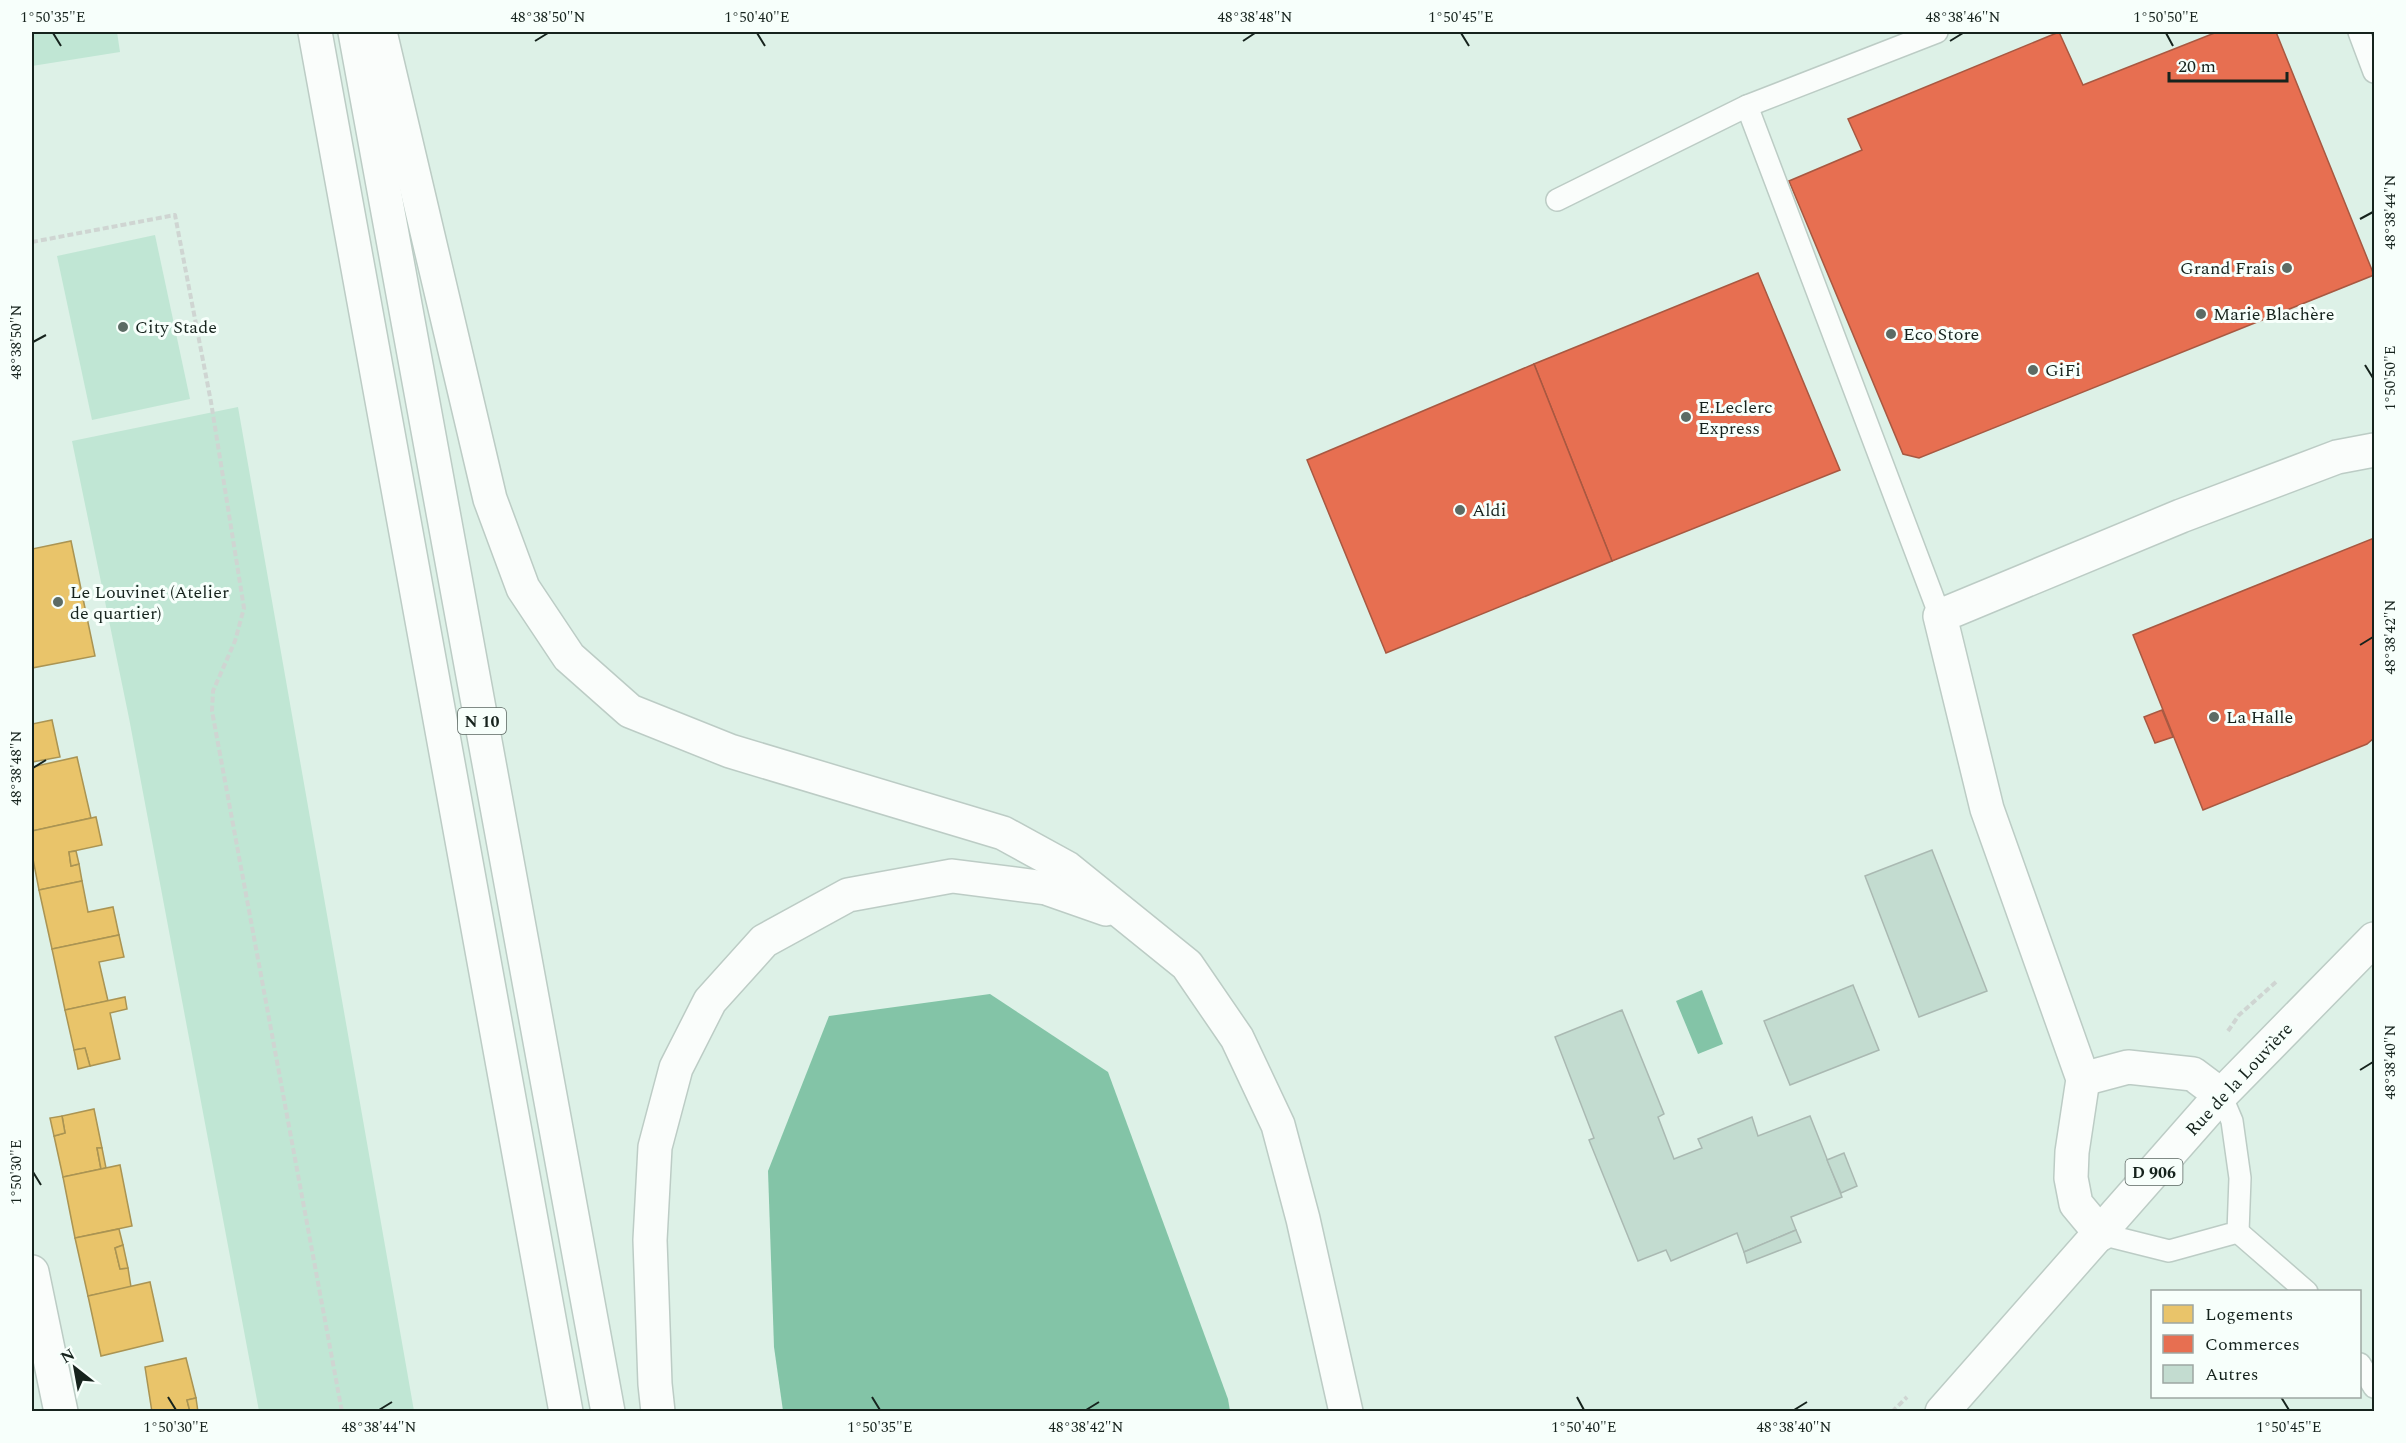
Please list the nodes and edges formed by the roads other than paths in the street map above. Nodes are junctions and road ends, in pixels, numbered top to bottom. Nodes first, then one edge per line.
1 (315, 32) edge
2 (355, 32) edge
3 (380, 32) edge
4 (1937, 32) edge
5 (2359, 32) edge
6 (2374, 72) edge
7 (1747, 106) junction
8 (1557, 200) dead end
9 (2374, 450) edge
10 (1940, 616) junction
11 (1131, 917) junction
12 (2374, 939) edge
13 (2083, 1079) junction
14 (2221, 1095) junction
15 (2238, 1232) junction
16 (2101, 1234) junction
17 (32, 1272) edge
18 (2305, 1290) edge
19 (2361, 1366) edge
20 (2374, 1387) edge
21 (61, 1412) edge
22 (566, 1412) edge
23 (608, 1412) edge
24 (658, 1412) edge
25 (1346, 1412) edge
26 (1942, 1412) edge

1 - 22 main road, N 10
2 - 23 main road, N 10
3 - 11 main road
4 - 7 lane
5 - 6 lane
7 - 8 lane
7 - 10 lane
9 - 10 main road
10 - 13 main road
11 - 24 main road
11 - 25 main road
12 - 14 main road, Rue de la Louvière / D 906
13 - 14 main road
13 - 16 main road
14 - 15 lane
14 - 16 main road, Rue de la Louvière / D 906
15 - 16 lane
15 - 18 lane
16 - 26 main road, Rue de la Louvière / D 906
17 - 21 main road
19 - 20 lane

